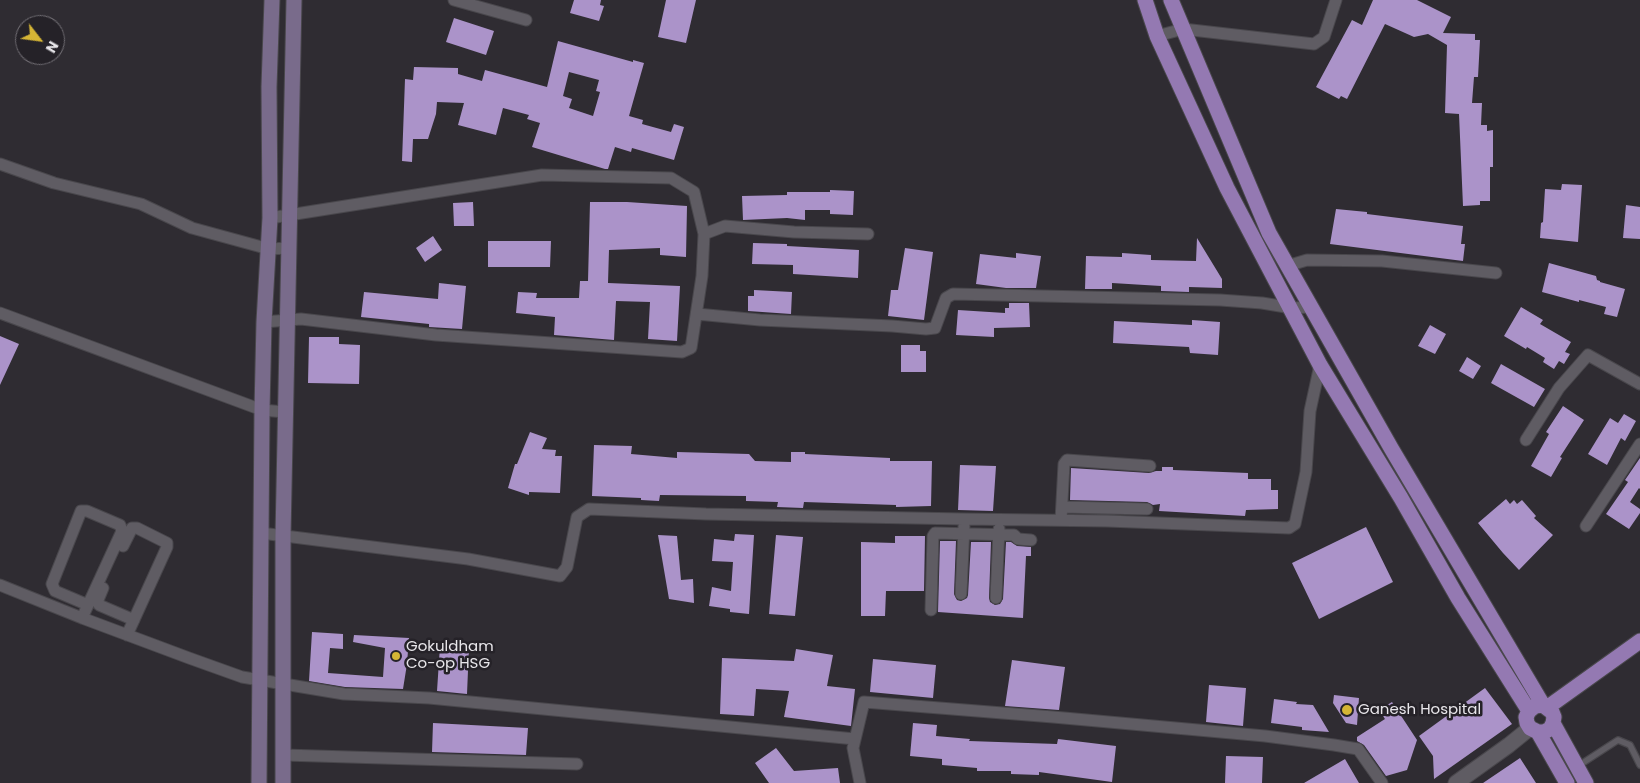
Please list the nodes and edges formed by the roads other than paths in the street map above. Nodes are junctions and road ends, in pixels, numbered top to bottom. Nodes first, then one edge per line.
1 (272, 0) edge
2 (294, 0) edge
3 (454, 0) edge
4 (1145, 0) edge
5 (1171, 0) edge
6 (1336, 0) edge
7 (526, 20) dead end
8 (1182, 29) junction
9 (1156, 36) junction
10 (0, 164) edge
11 (291, 215) junction
12 (270, 218) junction
13 (704, 234) junction
14 (868, 234) dead end
15 (269, 248) junction
16 (289, 248) junction
17 (1287, 266) junction
18 (1496, 273) dead end
19 (1310, 307) junction
20 (1292, 308) junction
21 (0, 313) edge
22 (697, 314) junction
23 (287, 320) junction
24 (264, 322) junction
25 (1320, 365) junction
26 (1640, 384) edge
27 (262, 410) junction
28 (285, 412) junction
29 (1526, 440) dead end
30 (1640, 444) edge
31 (1150, 466) dead end
32 (1062, 507) junction
33 (1108, 508) junction
34 (1147, 509) dead end
35 (964, 519) junction
36 (999, 519) junction
37 (1061, 520) junction
38 (1107, 521) junction
39 (1586, 526) dead end
40 (261, 533) junction
41 (963, 533) junction
42 (999, 534) junction
43 (283, 536) junction
44 (1031, 540) dead end
45 (0, 585) edge
46 (961, 594) dead end
47 (996, 598) dead end
48 (88, 605) junction
49 (932, 610) dead end
50 (82, 618) junction
51 (134, 620) junction
52 (127, 635) junction
53 (1640, 640) edge
54 (259, 679) junction
55 (284, 684) junction
56 (1540, 708) junction
57 (1553, 723) junction
58 (1534, 730) junction
59 (855, 739) junction
60 (284, 755) junction
61 (577, 764) dead end
62 (1640, 765) edge
63 (1576, 767) junction
64 (259, 783) edge
65 (283, 783) edge
66 (860, 783) edge
67 (1382, 783) edge
68 (1456, 783) edge
69 (1566, 783) edge
70 (1586, 783) edge

1 - 12 main road
2 - 11 main road
3 - 7 street
4 - 9 main road
5 - 8 main road
6 - 8 street
8 - 9 street
8 - 17 main road
9 - 20 main road
10 - 15 street
11 - 12 street
11 - 13 street
11 - 16 main road
12 - 15 main road
13 - 14 street
13 - 22 street
15 - 16 street
15 - 24 main road
16 - 23 main road
17 - 18 street
17 - 19 main road
19 - 20 street
19 - 56 main road
20 - 22 street
20 - 25 main road
21 - 27 street
22 - 23 street
23 - 24 street
23 - 28 main road
24 - 27 main road
25 - 38 street
25 - 56 main road
26 - 29 street
27 - 28 street
27 - 40 main road
28 - 43 main road
30 - 39 street
31 - 32 street
32 - 33 street
32 - 37 street
33 - 34 street
33 - 38 street
35 - 36 street
35 - 41 street
35 - 43 street
36 - 37 street
36 - 42 street
37 - 38 street
40 - 43 street
40 - 54 main road
41 - 42 street
41 - 46 street
41 - 49 street
42 - 44 street
42 - 47 street
43 - 55 main road
45 - 50 street
48 - 48 street
48 - 50 street
50 - 52 street
51 - 51 street
51 - 52 street
52 - 54 street
53 - 56 main road
54 - 55 street
54 - 64 main road
55 - 59 street
55 - 60 main road
56 - 57 main road
56 - 58 main road
57 - 58 main road
57 - 63 main road
58 - 68 street
58 - 69 main road
59 - 66 street
59 - 67 street
60 - 61 street
60 - 65 main road
62 - 63 lane
63 - 70 main road

